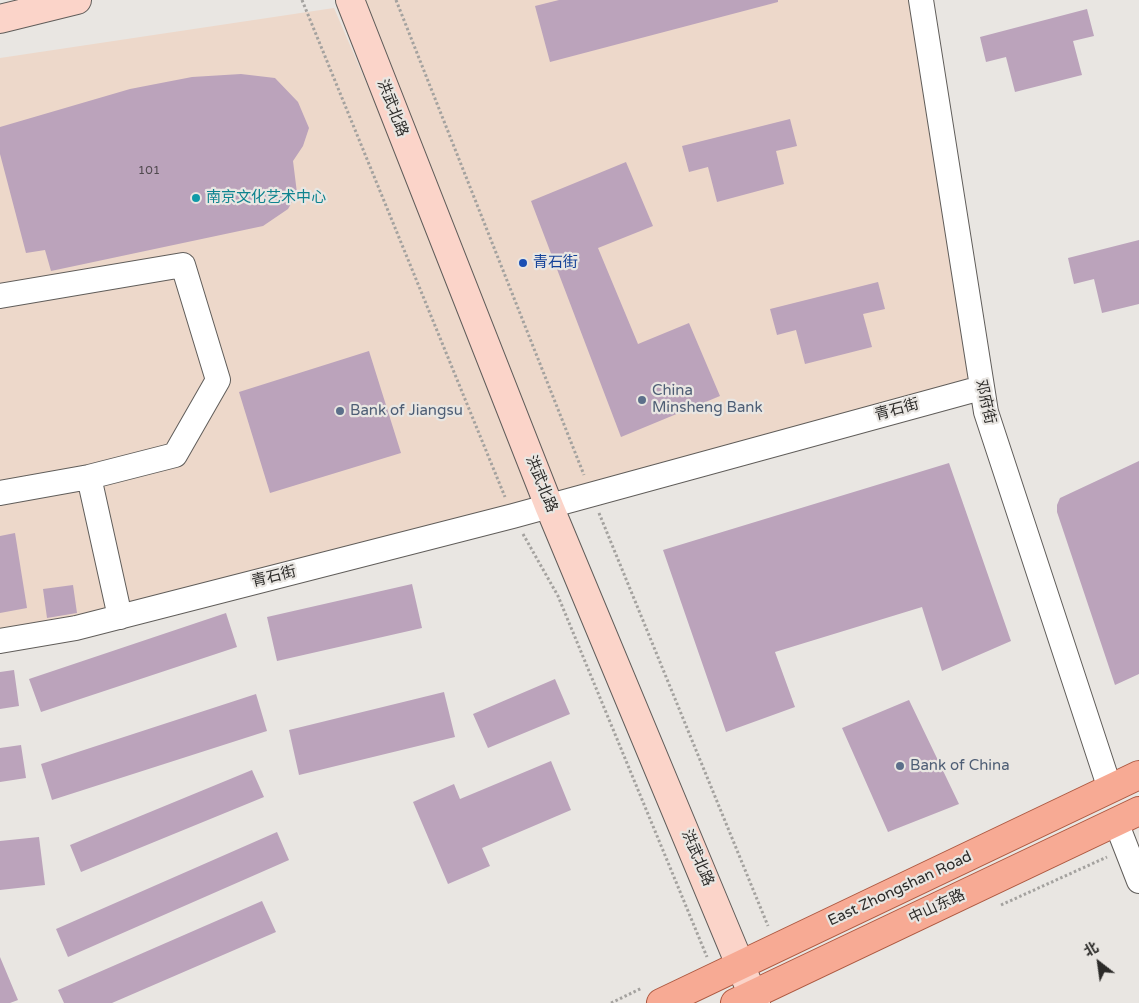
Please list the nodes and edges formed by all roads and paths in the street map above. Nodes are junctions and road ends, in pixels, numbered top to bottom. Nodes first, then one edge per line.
1 (77, 0) edge
2 (350, 0) edge
3 (921, 0) edge
4 (0, 19) edge
5 (0, 296) edge
6 (981, 388) junction
7 (89, 477) junction
8 (0, 493) edge
9 (549, 506) junction
10 (120, 617) dead end
11 (0, 641) edge
12 (1139, 775) edge
13 (1110, 789) junction
14 (1127, 817) edge
15 (1139, 881) edge
16 (742, 965) junction
17 (748, 1000) edge
18 (661, 1003) edge

1 - 4 main road
2 - 9 main road, 洪武北路
3 - 6 street, 邓府街
5 - 7 street
6 - 9 street, 青石街
6 - 13 street, 邓府街
7 - 8 street
7 - 10 street
9 - 11 street, 青石街
9 - 16 main road, 洪武北路
12 - 13 main road, East Zhongshan Road
13 - 16 main road, East Zhongshan Road
14 - 15 street
14 - 17 main road, 中山东路
16 - 17 main road, 洪武北路
16 - 18 main road, East Zhongshan Road

